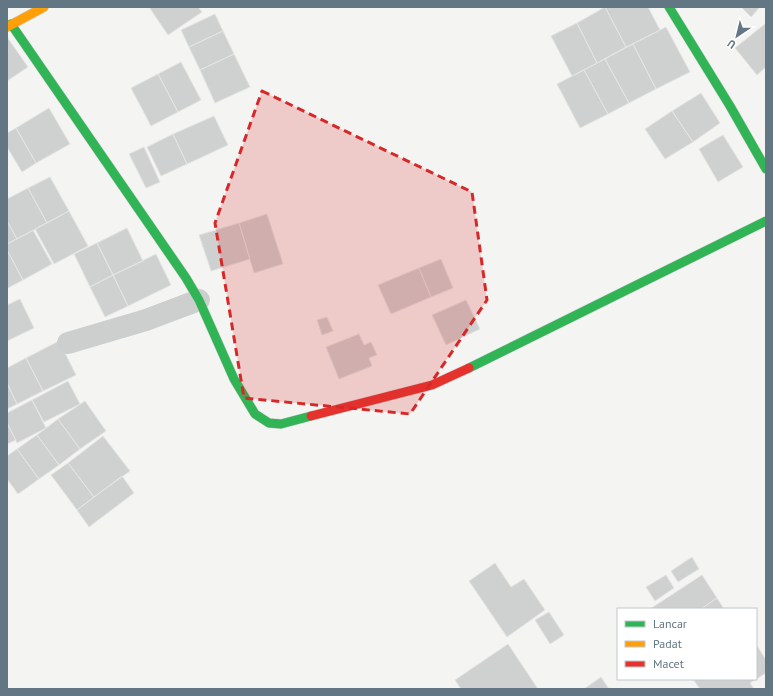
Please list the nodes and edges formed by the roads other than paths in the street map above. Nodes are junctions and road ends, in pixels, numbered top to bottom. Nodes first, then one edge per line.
1 (44, 7) edge
2 (669, 7) edge
3 (9, 26) edge
4 (766, 169) edge
5 (766, 221) edge
6 (199, 300) junction
7 (68, 343) dead end

1 - 3 street
2 - 4 street
3 - 6 street
5 - 6 street
6 - 7 street

